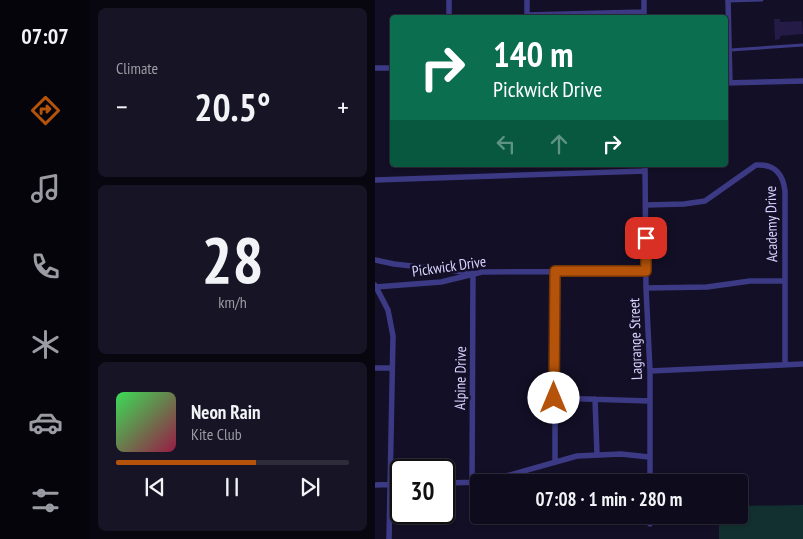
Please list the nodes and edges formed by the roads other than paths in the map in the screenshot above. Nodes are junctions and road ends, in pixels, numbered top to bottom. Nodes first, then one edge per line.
1 (449, 0) edge
2 (527, 0) edge
3 (643, 0) edge
4 (762, 0) edge
5 (728, 1) edge
6 (644, 14) edge
7 (449, 15) edge
8 (527, 15) edge
9 (586, 15) edge
10 (803, 45) edge
11 (729, 50) junction
12 (728, 66) edge
13 (375, 68) edge
14 (390, 68) edge
15 (803, 81) edge
16 (728, 83) edge
17 (645, 168) edge
18 (375, 180) edge
19 (646, 205) junction
20 (375, 260) edge
21 (555, 271) junction
22 (646, 271) junction
23 (473, 273) junction
24 (784, 281) junction
25 (376, 286) edge
26 (646, 288) junction
27 (785, 364) junction
28 (803, 364) edge
29 (375, 368) edge
30 (392, 368) junction
31 (650, 371) junction
32 (554, 398) junction
33 (595, 399) junction
34 (650, 401) junction
35 (597, 454) junction
36 (649, 456) junction
37 (390, 459) edge
38 (555, 461) junction
39 (472, 474) edge
40 (512, 474) edge
41 (649, 474) edge
42 (455, 483) edge
43 (470, 483) edge
44 (390, 484) joint
45 (375, 485) edge
46 (389, 539) edge

1 - 7 street
2 - 8 street
3 - 6 street
4 - 5 lane
5 - 11 street
6 - 9 street
10 - 11 lane
11 - 12 street
13 - 14 street
15 - 16 street
17 - 18 street
17 - 19 street, Lagrange Street
19 - 22 street, Lagrange Street
19 - 24 street, Academy Drive
20 - 23 street
21 - 22 street, Pickwick Drive
21 - 23 street, Pickwick Drive
21 - 32 street
22 - 26 street, Lagrange Street
23 - 25 street, Pickwick Drive
23 - 39 street, Alpine Drive
24 - 26 street
24 - 27 street, Academy Drive
25 - 30 street
26 - 31 street, Lagrange Street
27 - 28 street
27 - 31 street
29 - 30 street
30 - 37 street
31 - 34 street, Lagrange Street
32 - 33 street
32 - 38 street
33 - 34 street
33 - 35 street
34 - 36 street, Lagrange Street
35 - 36 street
35 - 38 street
36 - 41 street, Lagrange Street
38 - 40 street
42 - 43 street
44 - 45 street
44 - 46 street

